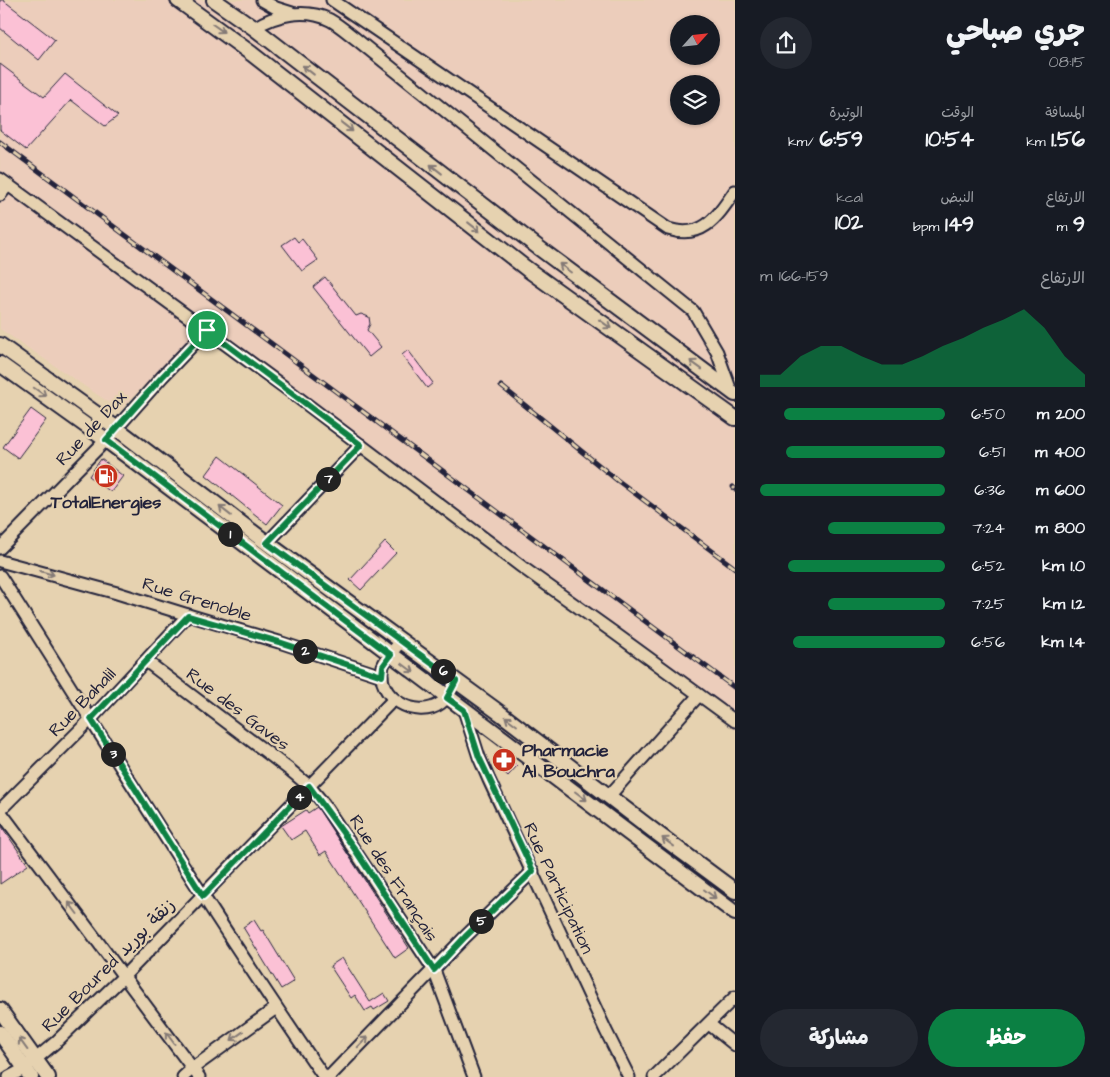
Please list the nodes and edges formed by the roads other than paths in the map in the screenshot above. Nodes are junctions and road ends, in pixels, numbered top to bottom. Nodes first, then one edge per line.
1 (178, 0) edge
2 (214, 0) edge
3 (262, 0) edge
4 (332, 0) edge
5 (294, 14) junction
6 (254, 28) junction
7 (4, 182) edge
8 (735, 191) edge
9 (0, 196) edge
10 (207, 330) junction
11 (0, 345) edge
12 (0, 364) edge
13 (733, 392) edge
14 (735, 418) edge
15 (116, 428) junction
16 (106, 440) junction
17 (361, 445) junction
18 (267, 543) junction
19 (0, 548) edge
20 (0, 561) edge
21 (0, 576) edge
22 (188, 616) junction
23 (402, 640) junction
24 (391, 655) junction
25 (146, 661) junction
26 (382, 676) junction
27 (456, 681) junction
28 (699, 695) junction
29 (447, 698) junction
30 (394, 699) junction
31 (464, 710) junction
32 (91, 719) junction
33 (735, 721) edge
34 (309, 786) junction
35 (610, 796) junction
36 (0, 811) edge
37 (533, 871) junction
38 (735, 891) edge
39 (203, 896) junction
40 (735, 913) edge
41 (434, 970) junction
42 (124, 976) junction
43 (735, 997) edge
44 (276, 1008) junction
45 (0, 1010) edge
46 (709, 1024) junction
47 (0, 1033) edge
48 (735, 1045) edge
49 (30, 1069) edge
50 (196, 1072) edge
51 (8, 1077) edge
52 (48, 1077) edge
53 (183, 1077) edge
54 (324, 1077) edge
55 (329, 1077) edge
56 (474, 1077) edge
57 (629, 1077) edge
58 (654, 1077) edge

1 -> 14 main road
2 - 6 main road
3 - 5 street
4 - 8 street
5 - 6 street
5 - 13 street
13 -> 6 main road
7 - 9 street
7 - 10 street
10 - 15 street, Rue de Dax
10 - 17 street
11 - 15 main road
12 -> 16 main road
15 - 16 street, Rue de Dax
18 -> 15 main road
16 - 19 street, Rue de Dax
16 - 24 main road
17 - 18 street
17 - 28 street
18 - 23 main road
20 -> 22 street, Rue Grenoble
21 - 32 street
22 - 25 street, Rue Bahalil
22 - 26 street, Rue Grenoble
23 - 24 street
23 - 27 main road
24 - 26 street
24 -> 29 main road
25 - 32 street, Rue Bahalil
25 - 34 street, Rue des Gaves
26 - 30 street
27 - 29 street
35 -> 27 main road
28 - 33 street
28 - 35 street
29 - 30 street
29 - 31 main road
30 - 34 street, Rue Boured زنقة بوريد
31 - 37 street, Rue Participation
31 -> 40 main road
32 - 36 street, Rue Bahalil
32 - 39 street
34 - 39 street, Rue Boured زنقة بوريد
34 - 41 street, Rue des Français
38 -> 35 main road
42 -> 36 street
37 - 41 street
37 - 57 street, Rue Participation
39 - 42 street, Rue Boured زنقة بوريد
39 - 44 street
55 -> 41 street
41 - 56 street, Rue des Français
42 - 49 street, Rue Boured زنقة بوريد
50 -> 42 street
43 - 46 street
44 -> 50 street
44 - 54 street
49 -> 45 main road
46 - 48 street
46 - 58 street
47 - 49 main road
49 - 51 street, Rue Boured زنقة بوريد
49 - 52 main road
50 - 53 street

